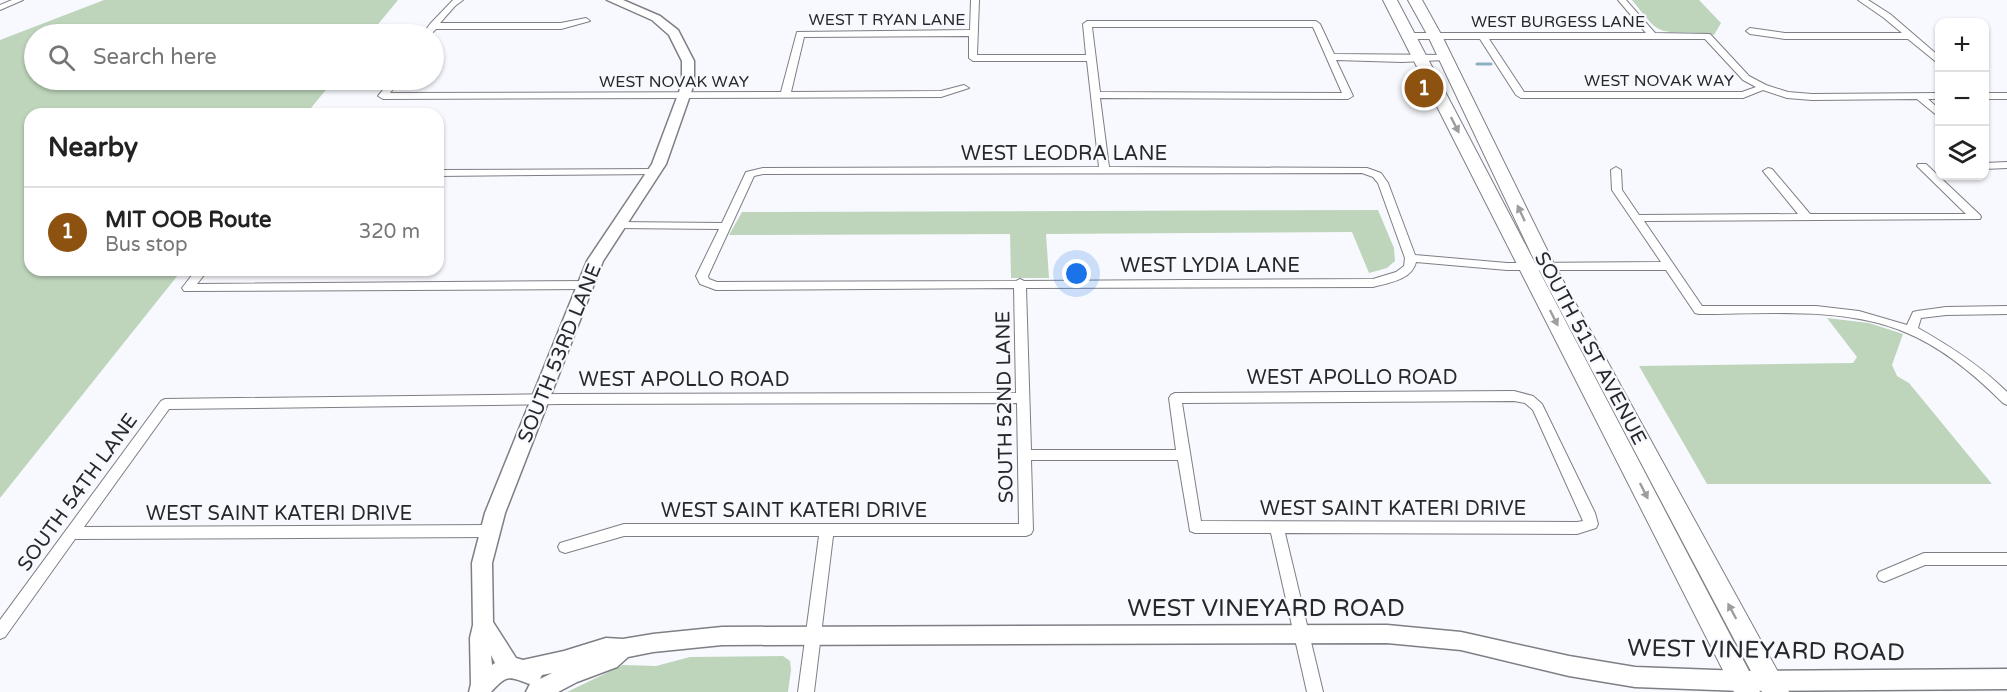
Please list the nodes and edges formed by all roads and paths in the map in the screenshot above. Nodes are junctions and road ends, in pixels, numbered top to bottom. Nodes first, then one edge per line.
1 (19, 0) edge
2 (459, 0) edge
3 (613, 0) edge
4 (975, 0) edge
5 (1390, 0) edge
6 (1415, 0) edge
7 (1622, 0) edge
8 (1862, 0) edge
9 (0, 8) edge
10 (586, 21) dead end
11 (435, 24) edge
12 (444, 26) edge
13 (1750, 31) dead end
14 (974, 33) junction
15 (1408, 36) junction
16 (1435, 36) junction
17 (1483, 36) junction
18 (1653, 36) junction
19 (1909, 36) junction
20 (1331, 57) junction
21 (1419, 57) junction
22 (1445, 57) junction
23 (1091, 58) junction
24 (1935, 58) edge
25 (1763, 87) junction
26 (964, 88) dead end
27 (388, 90) edge
28 (1096, 94) junction
29 (684, 96) junction
30 (785, 96) junction
31 (1919, 96) junction
32 (1935, 96) edge
33 (1989, 96) edge
34 (2007, 96) edge
35 (1935, 110) edge
36 (2007, 165) edge
37 (1935, 166) edge
38 (1990, 166) edge
39 (1616, 170) dead end
40 (1104, 171) junction
41 (1768, 171) dead end
42 (655, 172) junction
43 (444, 173) edge
44 (1935, 178) edge
45 (1937, 180) edge
46 (1635, 218) junction
47 (1807, 218) junction
48 (618, 225) junction
49 (724, 226) junction
50 (1411, 258) junction
51 (1536, 266) junction
52 (1668, 266) junction
53 (197, 276) edge
54 (1020, 283) junction
55 (586, 285) junction
56 (2007, 310) edge
57 (1911, 330) junction
58 (1023, 398) junction
59 (540, 399) junction
60 (2007, 400) edge
61 (165, 404) joint
62 (1024, 455) junction
63 (1183, 455) junction
64 (1590, 524) joint
65 (1277, 527) junction
66 (827, 530) junction
67 (1026, 530) joint
68 (489, 531) junction
69 (70, 533) junction
70 (565, 547) dead end
71 (2007, 559) edge
72 (1884, 576) dead end
73 (483, 625) junction
74 (0, 632) edge
75 (1302, 634) junction
76 (813, 636) junction
77 (623, 649) junction
78 (518, 668) junction
79 (2007, 679) edge
80 (1759, 687) edge
81 (480, 690) edge
82 (535, 692) edge
83 (806, 692) edge
84 (1315, 692) edge

1 - 9 street
2 - 11 street
3 - 29 street, SOUTH 53RD LANE
4 - 14 street
5 - 15 main road, SOUTH 51ST AVENUE
6 - 16 main road, SOUTH 51ST AVENUE
7 - 18 street
8 - 19 street
10 - 12 street
13 - 19 street
14 - 23 street
14 - 30 street, WEST T RYAN LANE
15 - 16 street, WEST BURGESS LANE
15 - 21 main road, SOUTH 51ST AVENUE
16 - 17 street, WEST BURGESS LANE
16 - 22 main road, SOUTH 51ST AVENUE
17 - 18 street, WEST BURGESS LANE
17 - 25 street, WEST NOVAK WAY
18 - 25 street, WEST BURGESS LANE
19 - 24 street
20 - 21 street
20 - 23 street
20 - 28 street
21 - 22 street
21 -> 51 main road, SOUTH 51ST AVENUE
51 -> 22 main road, SOUTH 51ST AVENUE
23 - 28 street
25 - 31 street, WEST NOVAK WAY
26 - 30 street, WEST NOVAK WAY
27 - 29 street, WEST NOVAK WAY
28 - 40 street
29 - 30 street, WEST NOVAK WAY
29 - 42 street, SOUTH 53RD LANE
31 - 32 street, WEST NOVAK WAY
31 - 35 street
33 - 34 street
36 - 38 street
37 - 44 street
39 - 46 street
40 - 49 street, WEST LEODRA LANE
40 - 50 street, WEST LEODRA LANE
41 - 47 street
42 - 43 street
42 - 48 street, SOUTH 53RD LANE
45 - 47 street
46 - 47 street
46 - 52 street
48 - 49 street
48 - 55 street, SOUTH 53RD LANE
49 - 54 street, WEST LYDIA LANE
50 - 51 street
50 - 54 street, WEST LYDIA LANE
51 - 52 street
51 -> 80 main road, SOUTH 51ST AVENUE
80 -> 51 main road, SOUTH 51ST AVENUE
52 - 57 street
53 - 55 street
54 - 58 street, SOUTH 52ND LANE
55 - 59 street, SOUTH 53RD LANE
56 - 57 street
57 - 60 street
58 - 59 street, WEST APOLLO ROAD
58 - 62 street, SOUTH 52ND LANE
59 - 61 street, WEST APOLLO ROAD
59 - 68 street, SOUTH 53RD LANE
61 - 69 street, SOUTH 54TH LANE
62 - 63 street
62 - 67 street, SOUTH 52ND LANE
63 - 64 street, WEST APOLLO ROAD
63 - 65 street, WEST SAINT KATERI DRIVE
64 - 65 street, WEST SAINT KATERI DRIVE
65 - 75 street
66 - 67 street, WEST SAINT KATERI DRIVE
66 - 70 street, WEST SAINT KATERI DRIVE
66 - 76 street
68 - 69 street, WEST SAINT KATERI DRIVE
68 - 73 street, SOUTH 53RD LANE
69 - 74 street, SOUTH 54TH LANE
71 - 72 street
73 - 78 street
73 - 81 street, SOUTH 53RD LANE
75 - 76 street, WEST VINEYARD ROAD
75 - 80 street, WEST VINEYARD ROAD
75 - 84 street
76 - 77 street, WEST VINEYARD ROAD
76 - 83 street
77 - 78 street, WEST VINEYARD ROAD
77 - 82 street
78 - 81 street, SOUTH 53RD LANE
78 - 82 street
79 - 80 street, WEST VINEYARD ROAD

